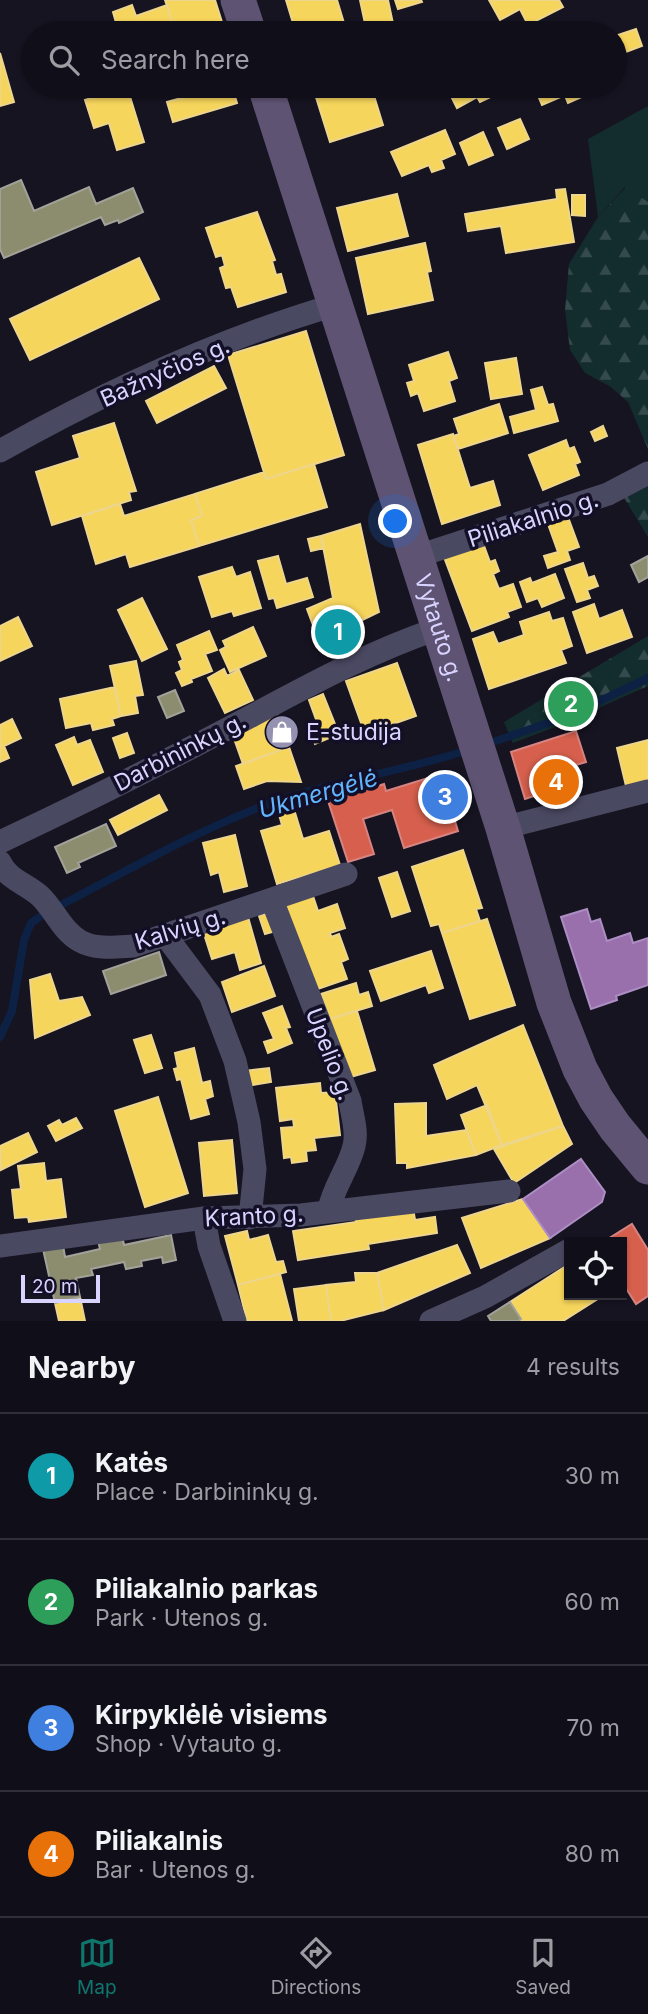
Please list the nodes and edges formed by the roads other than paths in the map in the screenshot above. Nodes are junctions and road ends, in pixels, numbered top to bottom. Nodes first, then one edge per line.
1 (238, 0) edge
2 (244, 21) edge
3 (269, 98) edge
4 (335, 305) junction
5 (0, 451) edge
6 (648, 473) edge
7 (415, 557) junction
8 (438, 629) junction
9 (648, 791) edge
10 (503, 828) junction
11 (0, 842) edge
12 (0, 862) edge
13 (346, 874) dead end
14 (272, 900) junction
15 (165, 935) junction
16 (645, 1157) edge
17 (509, 1191) dead end
18 (329, 1210) junction
19 (204, 1218) junction
20 (250, 1218) junction
21 (0, 1246) edge
22 (564, 1253) edge
23 (236, 1321) edge
24 (431, 1321) edge

1 - 2 main road
3 - 4 main road, Vytauto g.
4 - 5 street, Bažnyčios g.
4 - 7 main road, Vytauto g.
6 - 7 street, Piliakalnio g.
7 - 8 main road, Vytauto g.
8 - 10 main road, Vytauto g.
8 - 11 street, Darbininkų g.
9 - 10 street
10 - 16 main road, Vytauto g.
12 - 15 street, Kalvių g.
13 - 14 street, Kalvių g.
14 - 15 street, Kalvių g.
14 - 18 street, Upelio g.
15 - 20 street
17 - 18 street, Kranto g.
18 - 20 street, Kranto g.
19 - 20 street, Kranto g.
19 - 21 street, Kranto g.
19 - 23 street
22 - 24 street

